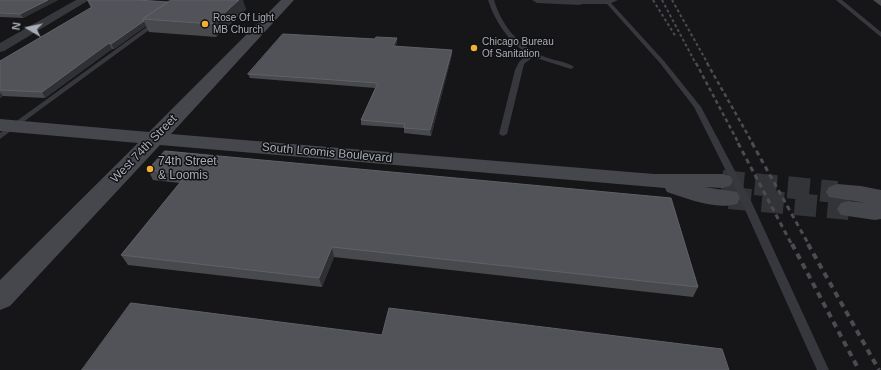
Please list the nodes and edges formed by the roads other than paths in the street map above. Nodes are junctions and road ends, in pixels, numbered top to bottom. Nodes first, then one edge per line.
1 (84, 0) edge
2 (288, 0) edge
3 (491, 0) edge
4 (537, 0) edge
5 (838, 0) edge
6 (612, 1) edge
7 (580, 2) joint
8 (161, 19) edge
9 (881, 35) edge
10 (0, 48) edge
11 (533, 54) junction
12 (571, 67) dead end
13 (8, 125) edge
14 (503, 134) dead end
15 (0, 137) edge
16 (154, 138) junction
17 (725, 190) tunnel mouth
18 (881, 198) edge
19 (881, 210) edge
20 (0, 298) edge
21 (823, 370) edge

1 - 10 street
2 - 16 street, West 74th Street
3 - 11 lane
4 - 7 street
5 - 9 lane
6 - 7 lane
6 - 21 lane
8 - 13 lane
11 - 12 lane
11 - 14 lane
13 - 15 lane
13 - 16 street, South Loomis Boulevard
16 - 17 street, South Loomis Boulevard
16 - 20 street, West 74th Street
18 - 19 street

